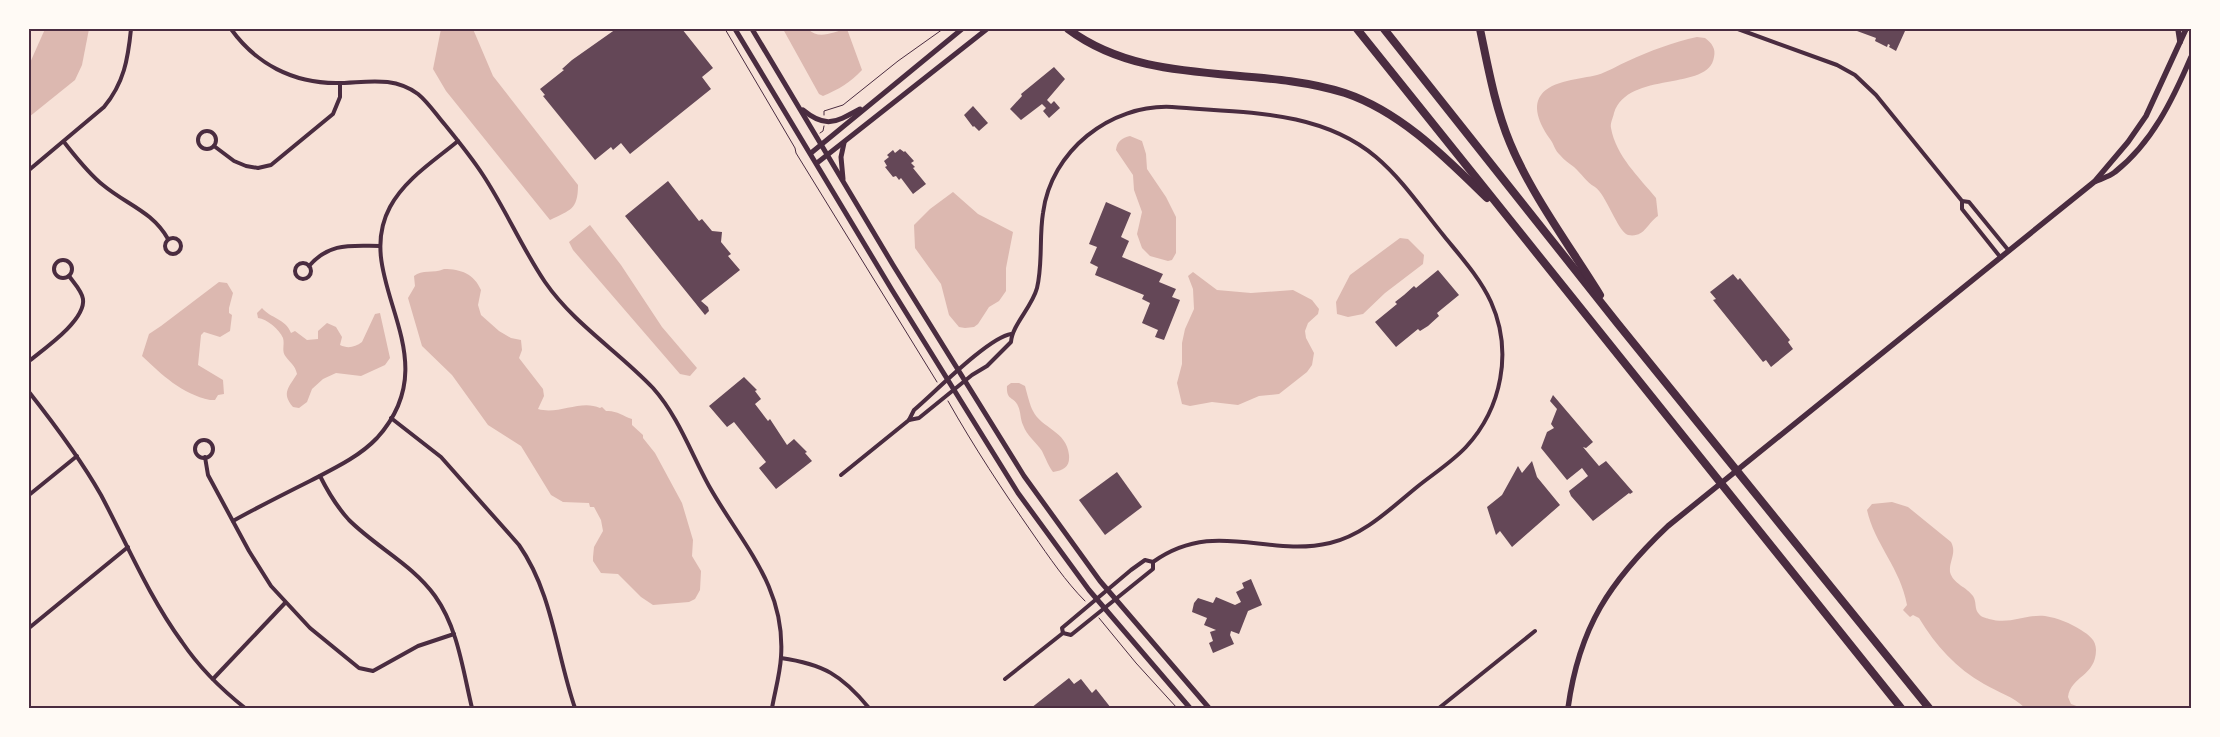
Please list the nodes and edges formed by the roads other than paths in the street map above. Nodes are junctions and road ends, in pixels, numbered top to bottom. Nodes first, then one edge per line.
1 (131, 29) edge
2 (231, 29) edge
3 (735, 29) edge
4 (752, 29) edge
5 (962, 29) edge
6 (987, 29) edge
7 (1068, 29) edge
8 (1357, 29) edge
9 (1384, 29) edge
10 (1480, 29) edge
11 (1738, 29) edge
12 (2178, 29) edge
13 (2186, 29) edge
14 (2180, 43) junction
15 (2191, 58) edge
16 (340, 83) junction
17 (869, 104) junction
18 (800, 108) junction
19 (458, 141) junction
20 (64, 142) junction
21 (844, 143) junction
22 (822, 144) junction
23 (214, 146) junction
24 (811, 153) junction
25 (828, 155) junction
26 (817, 163) junction
27 (29, 170) edge
28 (844, 182) junction
29 (2094, 182) junction
30 (1962, 200) junction
31 (1509, 219) junction
32 (168, 239) junction
33 (380, 246) junction
34 (2009, 251) junction
35 (2001, 258) junction
36 (309, 266) junction
37 (69, 276) junction
38 (1618, 324) junction
39 (1012, 334) junction
40 (29, 361) edge
41 (958, 371) junction
42 (947, 380) junction
43 (964, 381) junction
44 (954, 390) junction
45 (29, 392) edge
46 (391, 418) junction
47 (910, 420) junction
48 (77, 456) junction
49 (205, 457) junction
50 (841, 475) dead end
51 (320, 476) junction
52 (29, 495) edge
53 (233, 522) junction
54 (128, 547) junction
55 (1153, 562) junction
56 (1108, 590) junction
57 (1096, 599) junction
58 (1115, 599) junction
59 (285, 603) junction
60 (1104, 608) junction
61 (29, 628) edge
62 (1535, 631) dead end
63 (1063, 633) junction
64 (454, 634) junction
65 (781, 658) junction
66 (213, 679) junction
67 (1005, 679) dead end
68 (245, 708) edge
69 (472, 708) edge
70 (575, 708) edge
71 (772, 708) edge
72 (869, 708) edge
73 (1190, 708) edge
74 (1209, 708) edge
75 (1439, 708) edge
76 (1568, 708) edge
77 (1901, 708) edge
78 (1929, 708) edge

1 - 20 street
2 - 16 street
3 - 24 street
4 - 18 street
5 - 17 street
6 - 21 street
7 - 31 highway
8 - 31 highway
9 - 38 highway
10 - 38 highway
11 - 30 street
12 - 14 main road
13 - 14 main road
14 - 29 main road
15 - 29 main road
16 - 19 street
16 - 23 street
17 - 18 street
17 - 22 street
18 - 22 street
19 - 33 street
19 - 65 street
20 - 27 street
20 - 32 street
21 - 25 street
21 - 28 street
22 - 24 street
22 - 25 street
23 - 23 street
24 - 26 street
25 - 26 street
25 - 28 street
26 - 42 street
28 - 41 street
29 - 34 main road
30 - 34 street
30 - 35 street
31 - 77 highway
32 - 32 street
33 - 36 street
33 - 46 street
34 - 35 main road
35 - 76 main road
36 - 36 street
37 - 37 street
37 - 40 street
38 - 78 highway
39 - 41 street
39 - 43 street
39 - 55 street
41 - 42 street
41 - 43 street
42 - 44 street
42 - 47 street
43 - 44 street
43 - 56 street
44 - 47 street
44 - 57 street
45 - 48 street
46 - 51 street
46 - 70 street
47 - 50 street
48 - 52 street
48 - 54 street
49 - 49 street
49 - 53 street
51 - 53 street
51 - 64 street
53 - 59 street
54 - 61 street
54 - 66 street
55 - 56 street
55 - 58 street
56 - 57 street
56 - 58 street
57 - 60 street
57 - 63 street
58 - 60 street
58 - 74 street
59 - 64 street
59 - 66 street
60 - 63 street
60 - 73 street
62 - 75 street
63 - 67 street
64 - 69 street
65 - 71 street
65 - 72 street
66 - 68 street

